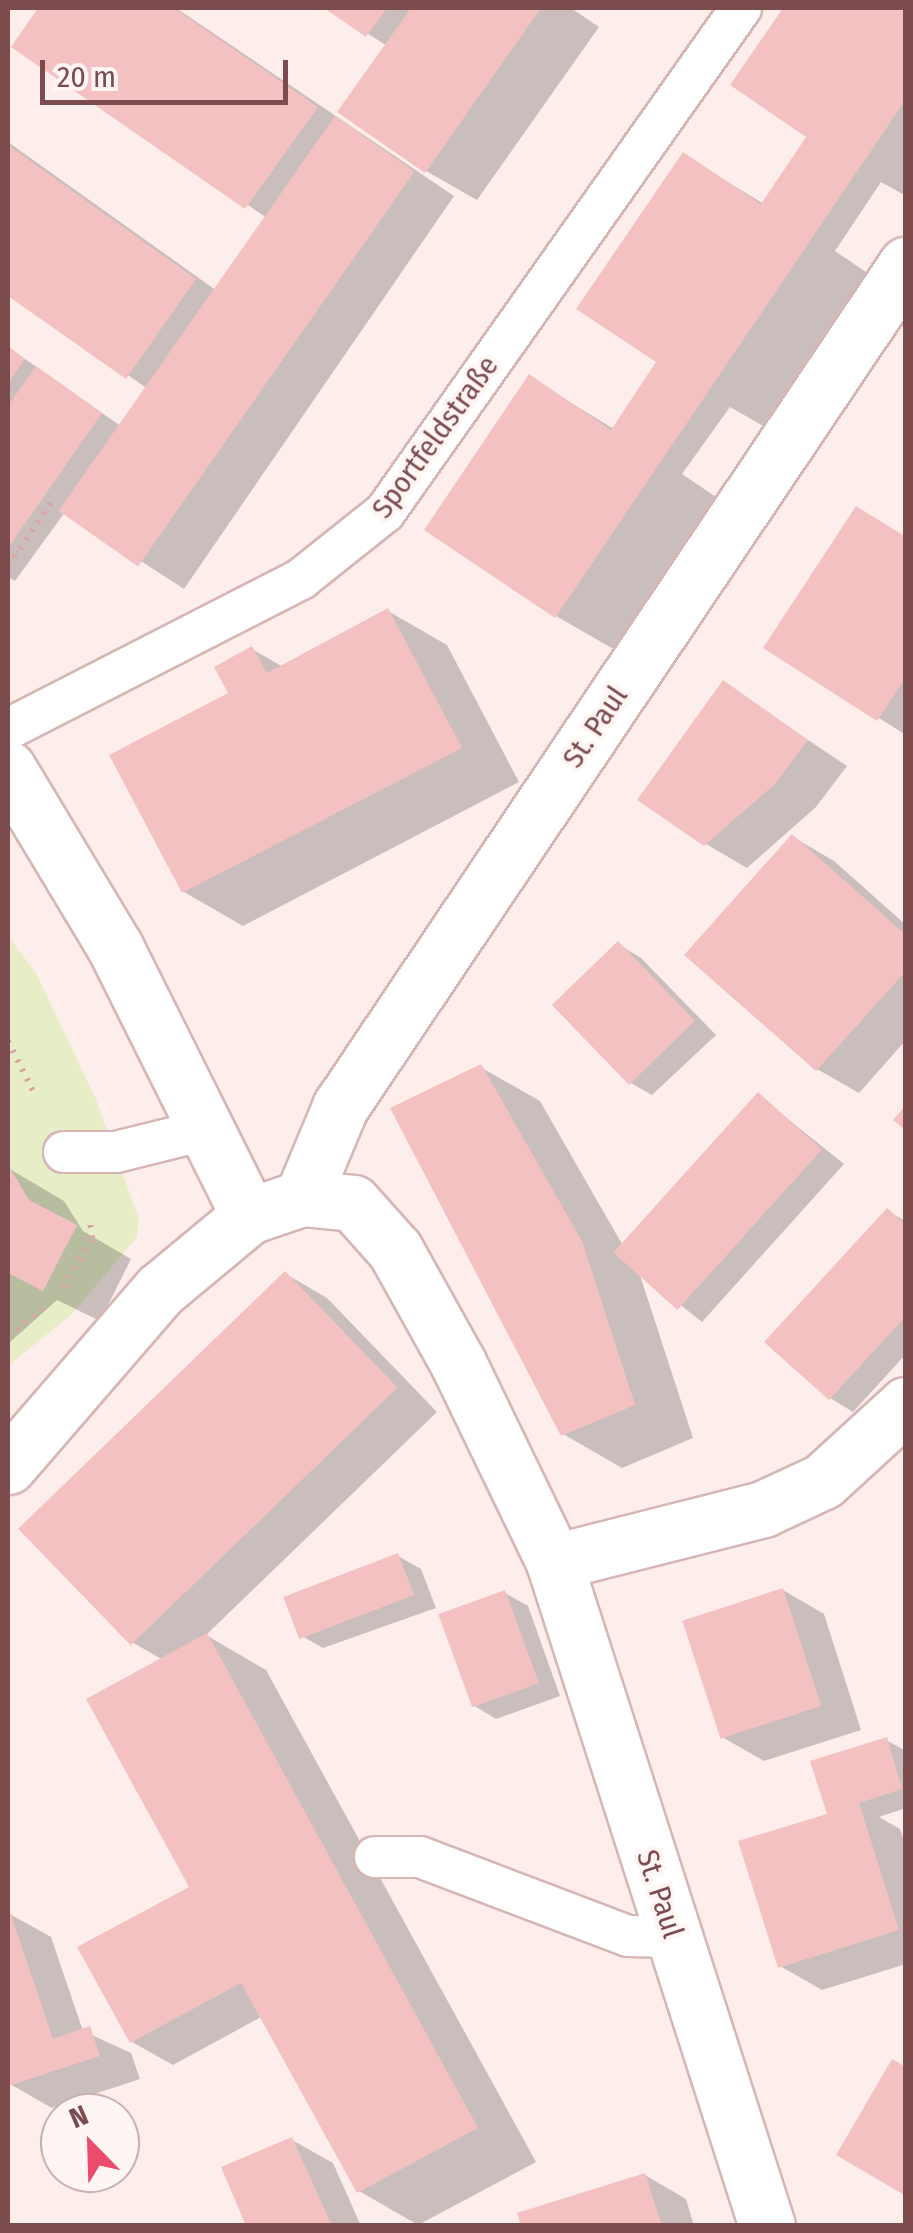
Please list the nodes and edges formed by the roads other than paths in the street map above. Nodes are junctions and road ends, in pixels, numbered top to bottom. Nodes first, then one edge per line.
1 (741, 8) edge
2 (906, 265) edge
3 (8, 729) edge
4 (8, 768) edge
5 (204, 1130) junction
6 (64, 1152) dead end
7 (302, 1198) junction
8 (249, 1216) junction
9 (906, 1405) edge
10 (8, 1466) edge
11 (554, 1562) junction
12 (375, 1857) dead end
13 (674, 1937) junction
14 (767, 2226) edge

1 - 3 lane, Sportfeldstraße
2 - 7 street, St. Paul
4 - 5 street
5 - 6 lane
5 - 8 street
7 - 8 street, St. Paul
7 - 11 street, St. Paul
8 - 10 street, St. Paul
9 - 11 street
11 - 13 street, St. Paul
12 - 13 lane
13 - 14 street, St. Paul

